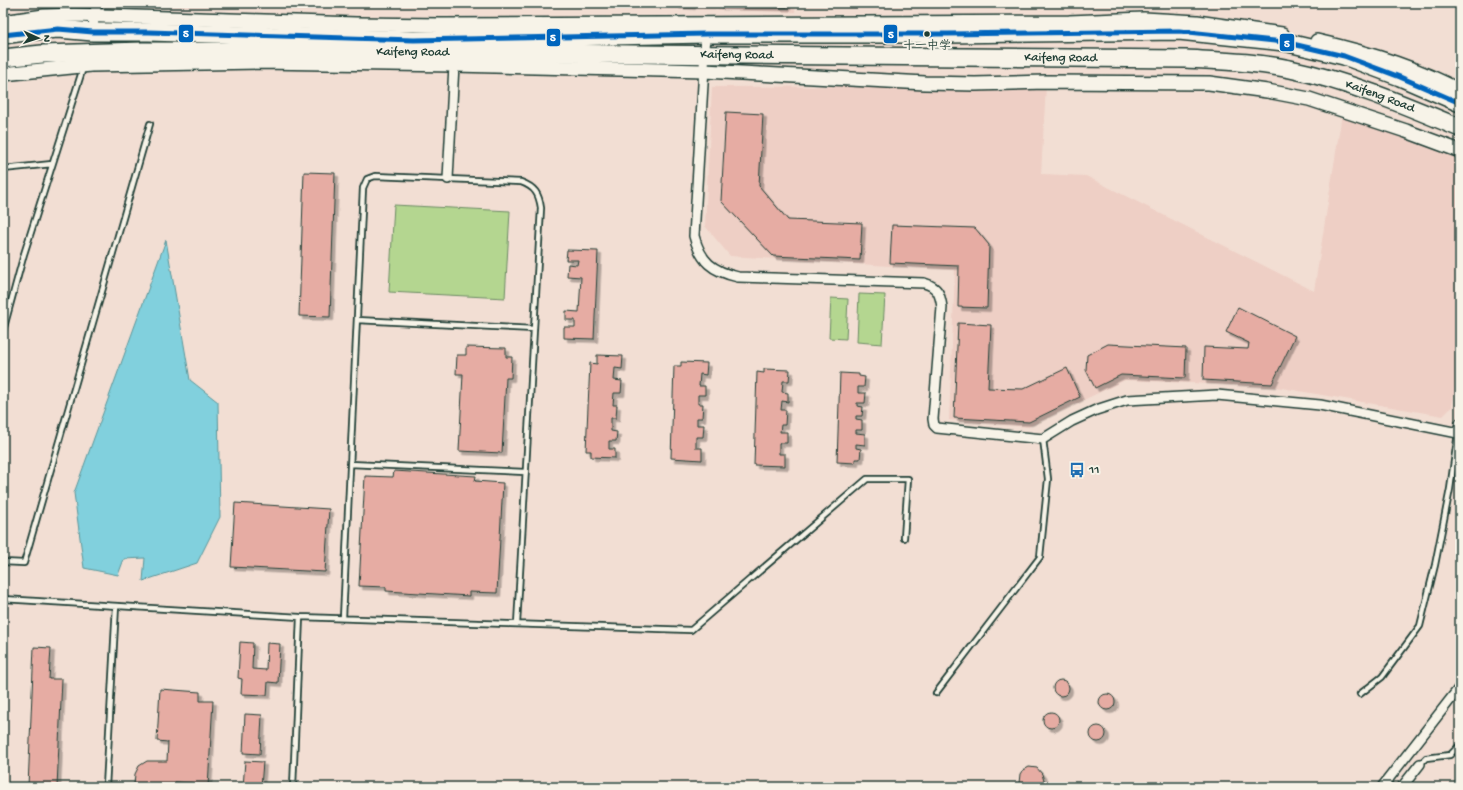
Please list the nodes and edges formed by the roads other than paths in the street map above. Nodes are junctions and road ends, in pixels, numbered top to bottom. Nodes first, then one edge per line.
1 (3, 22) edge
2 (706, 34) junction
3 (3, 35) edge
4 (91, 36) edge
5 (705, 54) junction
6 (3, 58) edge
7 (454, 65) junction
8 (704, 71) junction
9 (3, 74) edge
10 (1460, 91) edge
11 (1460, 103) edge
12 (150, 124) dead end
13 (1460, 128) edge
14 (1460, 151) edge
15 (52, 164) junction
16 (3, 169) edge
17 (448, 179) junction
18 (356, 320) junction
19 (534, 329) junction
20 (3, 331) edge
21 (1460, 423) edge
22 (1458, 433) junction
23 (1043, 439) junction
24 (350, 464) junction
25 (525, 472) junction
26 (904, 538) dead end
27 (3, 562) edge
28 (3, 599) edge
29 (116, 606) junction
30 (300, 617) junction
31 (343, 618) junction
32 (517, 624) junction
33 (1460, 688) edge
34 (936, 692) dead end
35 (1360, 694) dead end
36 (1460, 746) edge
37 (1420, 764) joint
38 (106, 787) edge
39 (293, 787) edge
40 (1382, 787) edge
41 (1402, 787) edge

1 - 4 street
2 - 4 highway, Kaifeng Road
2 - 5 street
2 - 11 highway, Kaifeng Road
3 - 4 highway, Kaifeng Road
4 - 5 highway, Kaifeng Road
4 - 6 highway, Kaifeng Road
4 - 7 street
4 - 9 street
4 - 10 street
4 - 15 lane
5 - 8 street
5 - 13 highway, Kaifeng Road
7 - 8 street
7 - 17 street
8 - 14 street
8 - 23 street
12 - 27 lane
15 - 16 lane
15 - 20 lane
17 - 18 lane
17 - 19 lane
18 - 19 lane
18 - 24 lane
19 - 25 lane
21 - 22 street
22 - 23 street
22 - 35 lane
23 - 34 lane
24 - 25 lane
24 - 31 lane
25 - 32 lane
26 - 32 lane
28 - 29 lane
29 - 30 lane
29 - 38 lane
30 - 31 lane
30 - 39 lane
31 - 32 lane
33 - 40 street
36 - 37 lane
37 - 41 street

